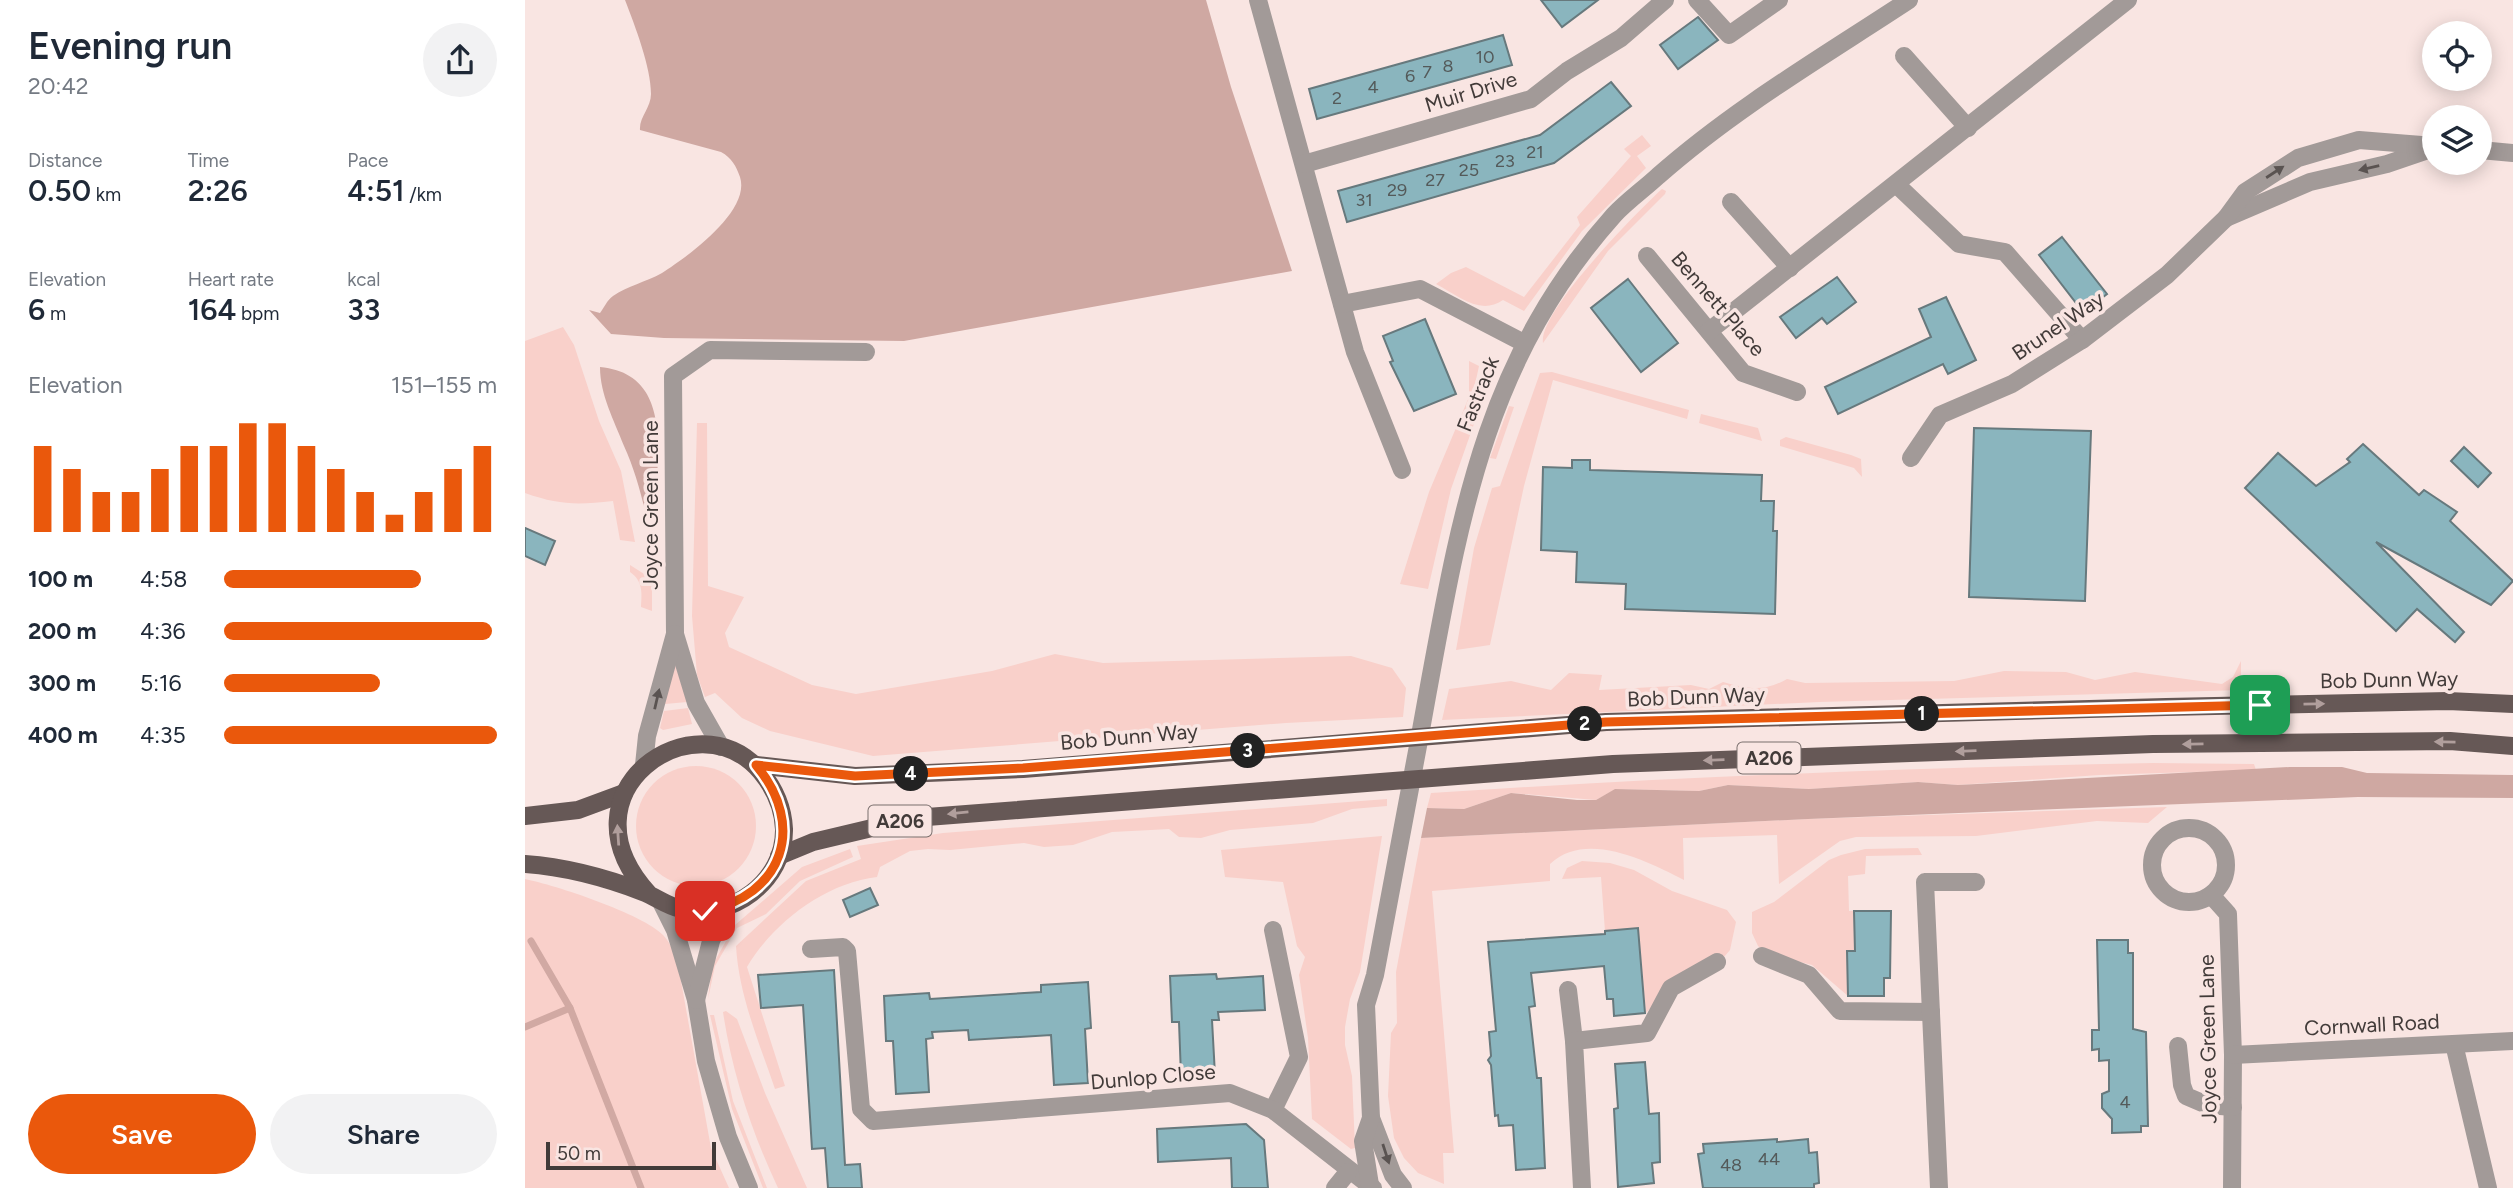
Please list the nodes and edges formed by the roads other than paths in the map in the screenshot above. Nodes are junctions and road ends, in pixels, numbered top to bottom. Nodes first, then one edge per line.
1 (1258, 0) edge
2 (1665, 0) edge
3 (1697, 0) edge
4 (1779, 0) edge
5 (1909, 0) edge
6 (2128, 0) edge
7 (1904, 56) dead end
8 (1968, 128) junction
9 (2422, 146) edge
10 (2422, 151) edge
11 (2492, 151) edge
12 (2513, 153) edge
13 (1304, 164) junction
14 (1896, 186) junction
15 (1731, 202) dead end
16 (2226, 218) junction
17 (1647, 256) dead end
18 (1790, 268) junction
19 (1342, 304) junction
20 (1709, 331) junction
21 (2082, 340) junction
22 (1524, 343) junction
23 (866, 352) dead end
24 (1797, 392) dead end
25 (1911, 458) dead end
26 (1402, 470) dead end
27 (675, 634) junction
28 (2513, 704) edge
29 (2513, 746) edge
30 (721, 747) junction
31 (644, 765) junction
32 (756, 765) junction
33 (624, 793) junction
34 (525, 816) edge
35 (779, 856) junction
36 (525, 864) edge
37 (1976, 882) dead end
38 (2211, 895) junction
39 (655, 898) junction
40 (727, 907) junction
41 (1273, 930) dead end
42 (811, 949) dead end
43 (1762, 957) dead end
44 (1717, 962) dead end
45 (1568, 990) dead end
46 (697, 1000) junction
47 (1931, 1012) junction
48 (1574, 1041) junction
49 (2513, 1041) edge
50 (2454, 1044) junction
51 (2178, 1046) dead end
52 (2233, 1055) junction
53 (2233, 1107) junction
54 (1273, 1110) junction
55 (1371, 1118) junction
56 (1348, 1171) junction
57 (1376, 1187) edge
58 (749, 1188) edge
59 (1335, 1188) edge
60 (1403, 1188) edge
61 (1582, 1188) edge
62 (1939, 1188) edge
63 (2232, 1188) edge
64 (2489, 1188) edge

1 - 13 street
2 - 13 street, Muir Drive
3 - 4 street
5 - 22 street, Fastrack
6 - 8 street
7 - 8 street
8 - 14 street
16 -> 9 street, Brunel Way
10 -> 16 street, Brunel Way
11 - 12 street
13 - 19 street
14 - 18 street
14 - 21 street
15 - 18 street
16 - 21 street, Brunel Way
17 - 20 street, Bennett Place
18 - 20 street
19 - 22 street
19 - 26 street
20 - 24 street, Bennett Place
21 - 25 street, Brunel Way
22 - 55 street, Fastrack
23 - 27 street, Joyce Green Lane
27 - 30 street, Joyce Green Lane
31 -> 27 street, Joyce Green Lane
32 -> 28 main road, Bob Dunn Way / A206
29 -> 35 main road, A206
30 - 31 main road
30 - 32 main road
31 - 33 main road
32 - 35 main road
33 - 34 main road
39 -> 33 main road
35 - 40 main road
36 - 39 main road
37 - 47 street
38 - 38 street
38 - 52 street, Joyce Green Lane
39 - 40 main road
39 - 46 street
40 - 46 street
41 - 54 street
42 - 54 street, Dunlop Close
43 - 47 street
44 - 48 street
45 - 48 street
46 - 58 street
47 - 62 street
48 - 61 street
49 - 50 street, Cornwall Road
50 - 52 street, Cornwall Road
50 - 64 street
51 - 53 street
52 - 53 street, Joyce Green Lane
53 - 63 street, Joyce Green Lane
54 - 56 street, Dunlop Close
55 - 57 street
55 -> 60 street
56 - 57 street, Dunlop Close
56 - 59 street

